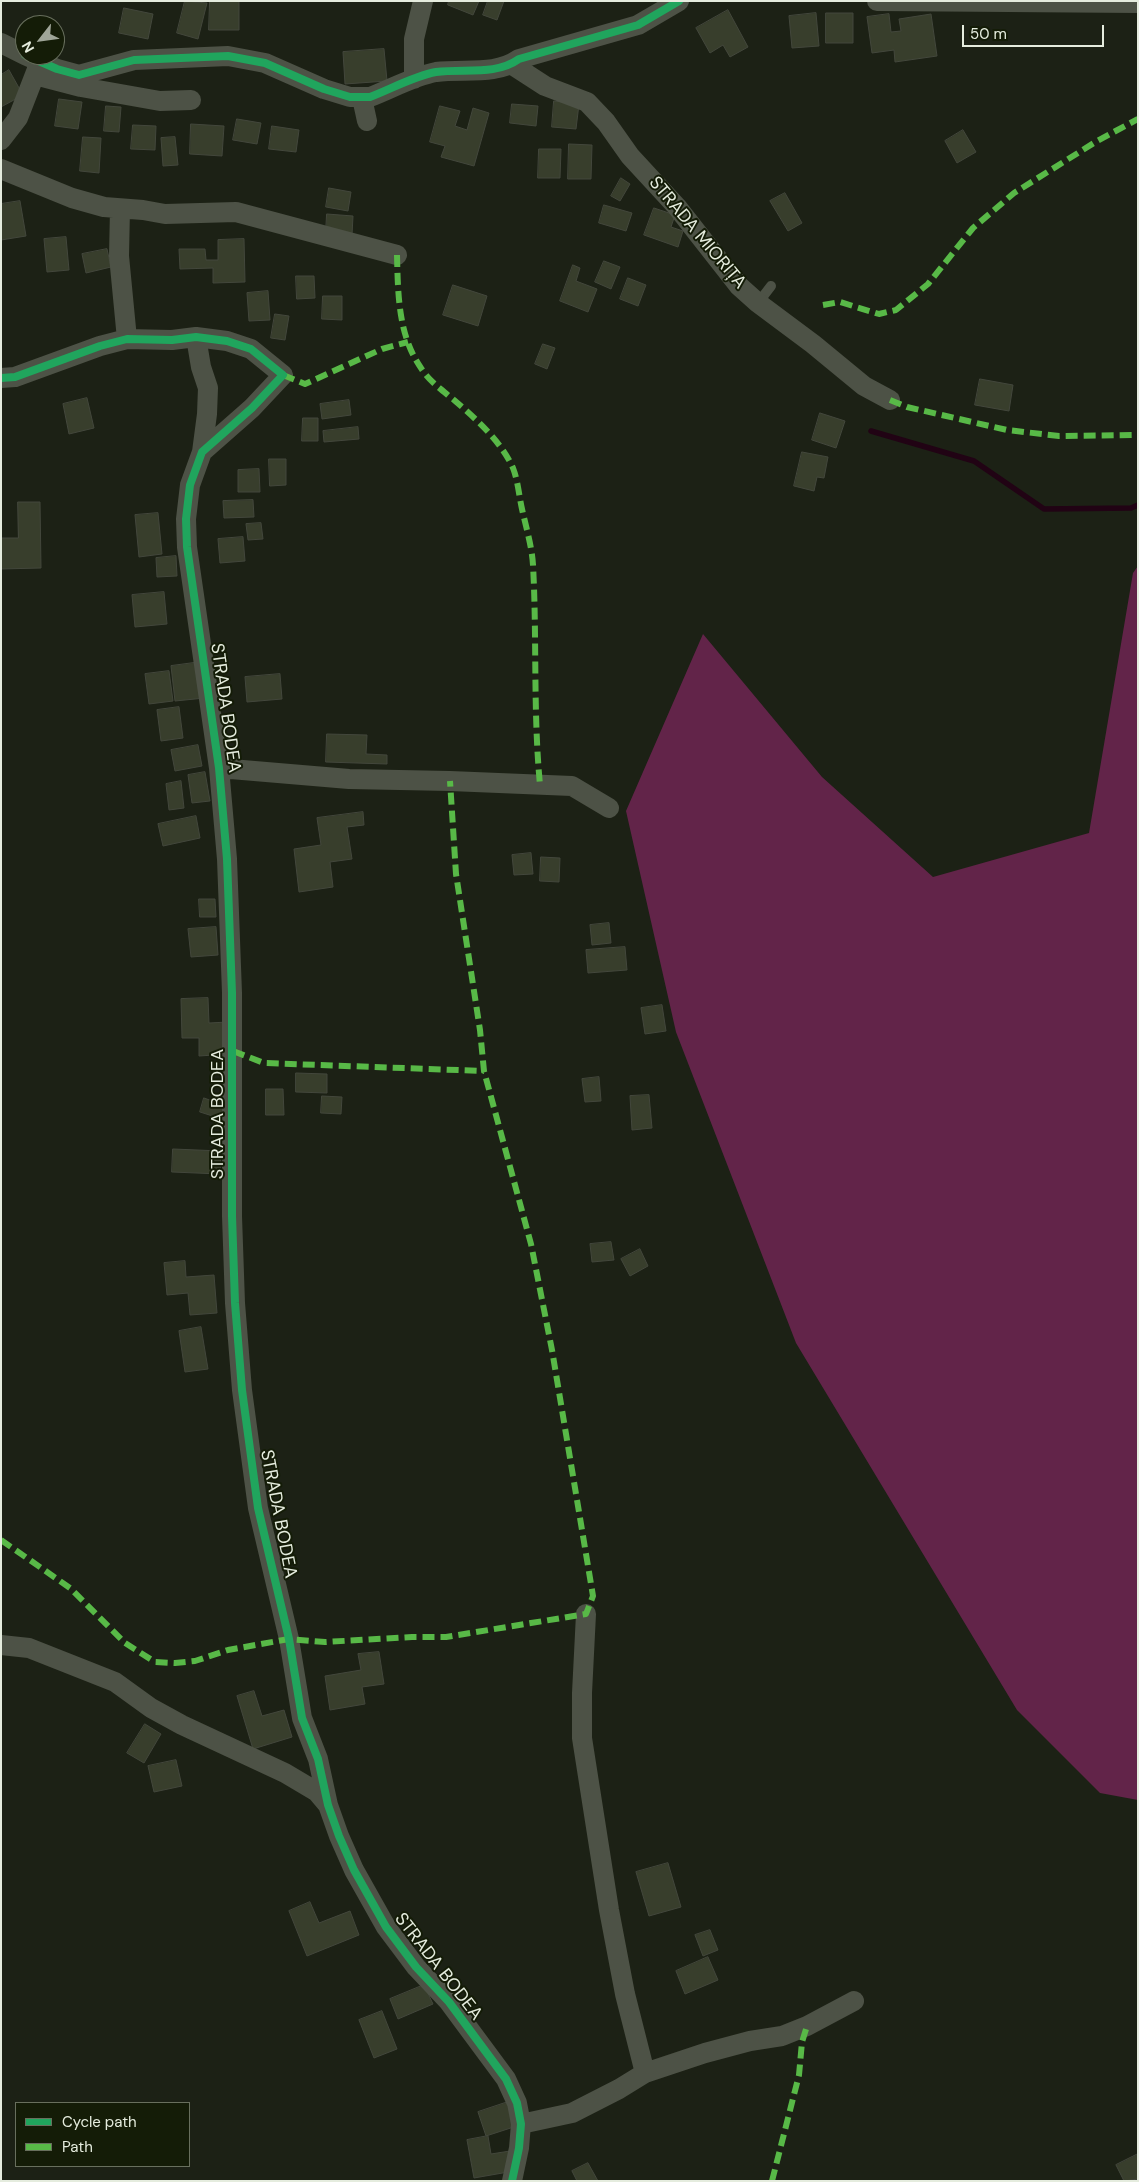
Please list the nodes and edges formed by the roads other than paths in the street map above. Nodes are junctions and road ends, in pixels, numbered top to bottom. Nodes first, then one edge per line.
1 (423, 1) edge
2 (877, 1) edge
3 (673, 3) edge
4 (1138, 3) edge
5 (1, 43) edge
6 (15, 52) edge
7 (515, 62) junction
8 (30, 65) edge
9 (37, 65) edge
10 (42, 65) edge
11 (414, 79) junction
12 (362, 98) junction
13 (191, 100) dead end
14 (367, 121) dead end
15 (1, 140) edge
16 (1, 169) edge
17 (120, 209) junction
18 (397, 255) dead end
19 (770, 286) dead end
20 (758, 303) junction
21 (196, 337) junction
22 (127, 339) junction
23 (1, 378) edge
24 (890, 400) dead end
25 (202, 452) junction
26 (219, 768) junction
27 (609, 808) dead end
28 (586, 1614) dead end
29 (1, 1645) edge
30 (328, 1805) junction
31 (854, 2001) dead end
32 (645, 2073) junction
33 (521, 2124) junction
34 (512, 2181) edge

1 - 11 street
2 - 4 street
3 - 7 street
5 - 6 street
7 - 11 street
7 - 20 street, STRADA MIORIȚA
8 - 15 street
9 - 13 street
10 - 12 street
11 - 12 street
12 - 14 street
16 - 17 street
17 - 18 street
17 - 22 street
19 - 20 lane
20 - 24 street, STRADA MIORIȚA
21 - 22 street, STRADA BODEA
21 - 25 street
21 - 25 street, STRADA BODEA
22 - 23 street, STRADA BODEA
25 - 26 street, STRADA BODEA
26 - 27 street
26 - 30 street, STRADA BODEA
28 - 32 street
29 - 30 street
30 - 33 street, STRADA BODEA
31 - 32 street
32 - 33 street
33 - 34 street, STRADA BODEA

